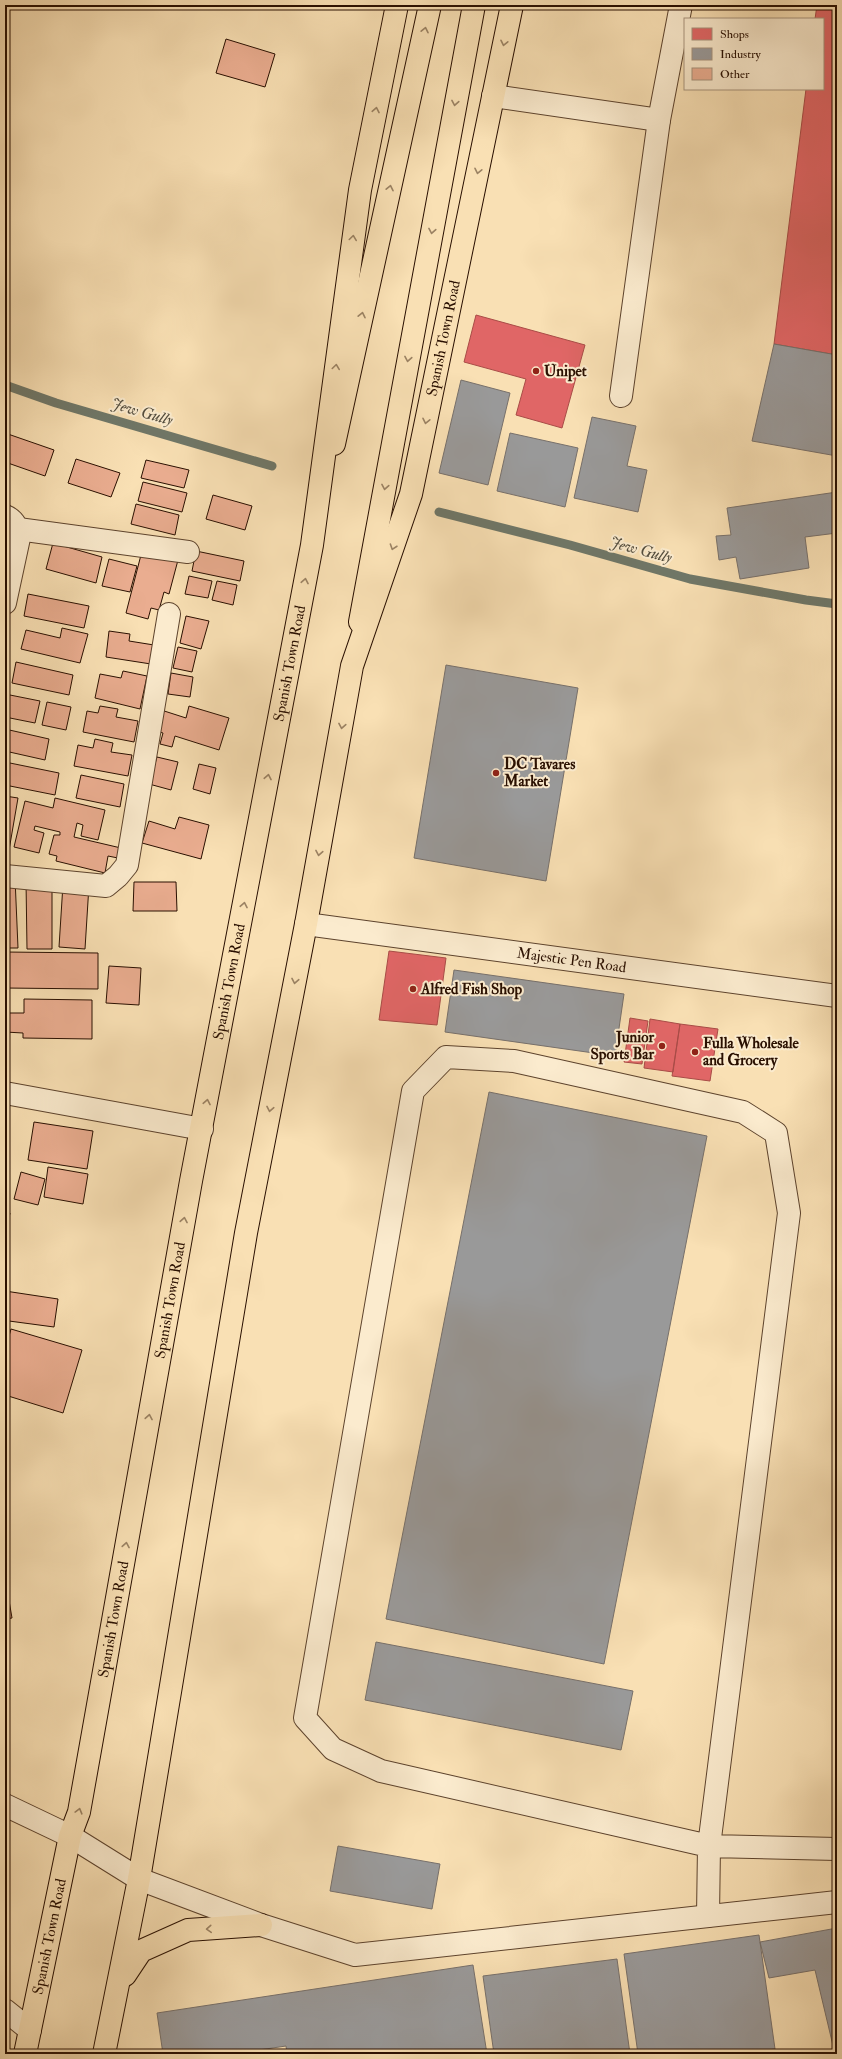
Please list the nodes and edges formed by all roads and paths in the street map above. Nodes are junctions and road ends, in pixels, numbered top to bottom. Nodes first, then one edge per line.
1 (397, 5) edge
2 (430, 5) edge
3 (474, 5) edge
4 (512, 5) edge
5 (681, 5) edge
6 (493, 96) junction
7 (659, 120) junction
8 (622, 396) dead end
9 (12, 522) edge
10 (312, 545) junction
11 (188, 552) dead end
12 (5, 603) edge
13 (169, 614) dead end
14 (352, 666) junction
15 (5, 876) edge
16 (306, 924) junction
17 (837, 996) edge
18 (5, 1094) edge
19 (202, 1129) junction
20 (5, 1805) edge
21 (70, 1836) junction
22 (709, 1846) junction
23 (837, 1849) edge
24 (140, 1879) junction
25 (837, 1902) edge
26 (708, 1916) junction
27 (261, 1925) junction
28 (118, 1985) junction
29 (5, 2010) edge
30 (30, 2030) junction
31 (25, 2054) edge
32 (104, 2054) edge

10 -> 1 main road, Spanish Town Road
10 -> 2 main road, Spanish Town Road
3 -> 14 main road, Spanish Town Road
4 -> 6 main road, Spanish Town Road
5 - 7 street
6 - 7 street
6 -> 14 main road, Spanish Town Road
7 - 8 street
9 - 11 street
9 - 12 street
19 -> 10 main road, Spanish Town Road
13 - 15 street
14 -> 16 main road, Spanish Town Road
16 - 17 street, Majestic Pen Road
16 -> 24 main road, Spanish Town Road
18 - 19 street
21 -> 19 main road, Spanish Town Road
20 - 21 street
21 - 24 street
21 - 30 main road, Spanish Town Road
22 - 22 street
22 - 23 street
22 - 26 street
24 - 27 street
24 - 28 main road, Spanish Town Road
25 - 26 street
26 - 27 street
27 -> 28 main road
28 - 32 main road, Spanish Town Road
29 - 30 street
30 - 31 main road, Spanish Town Road

